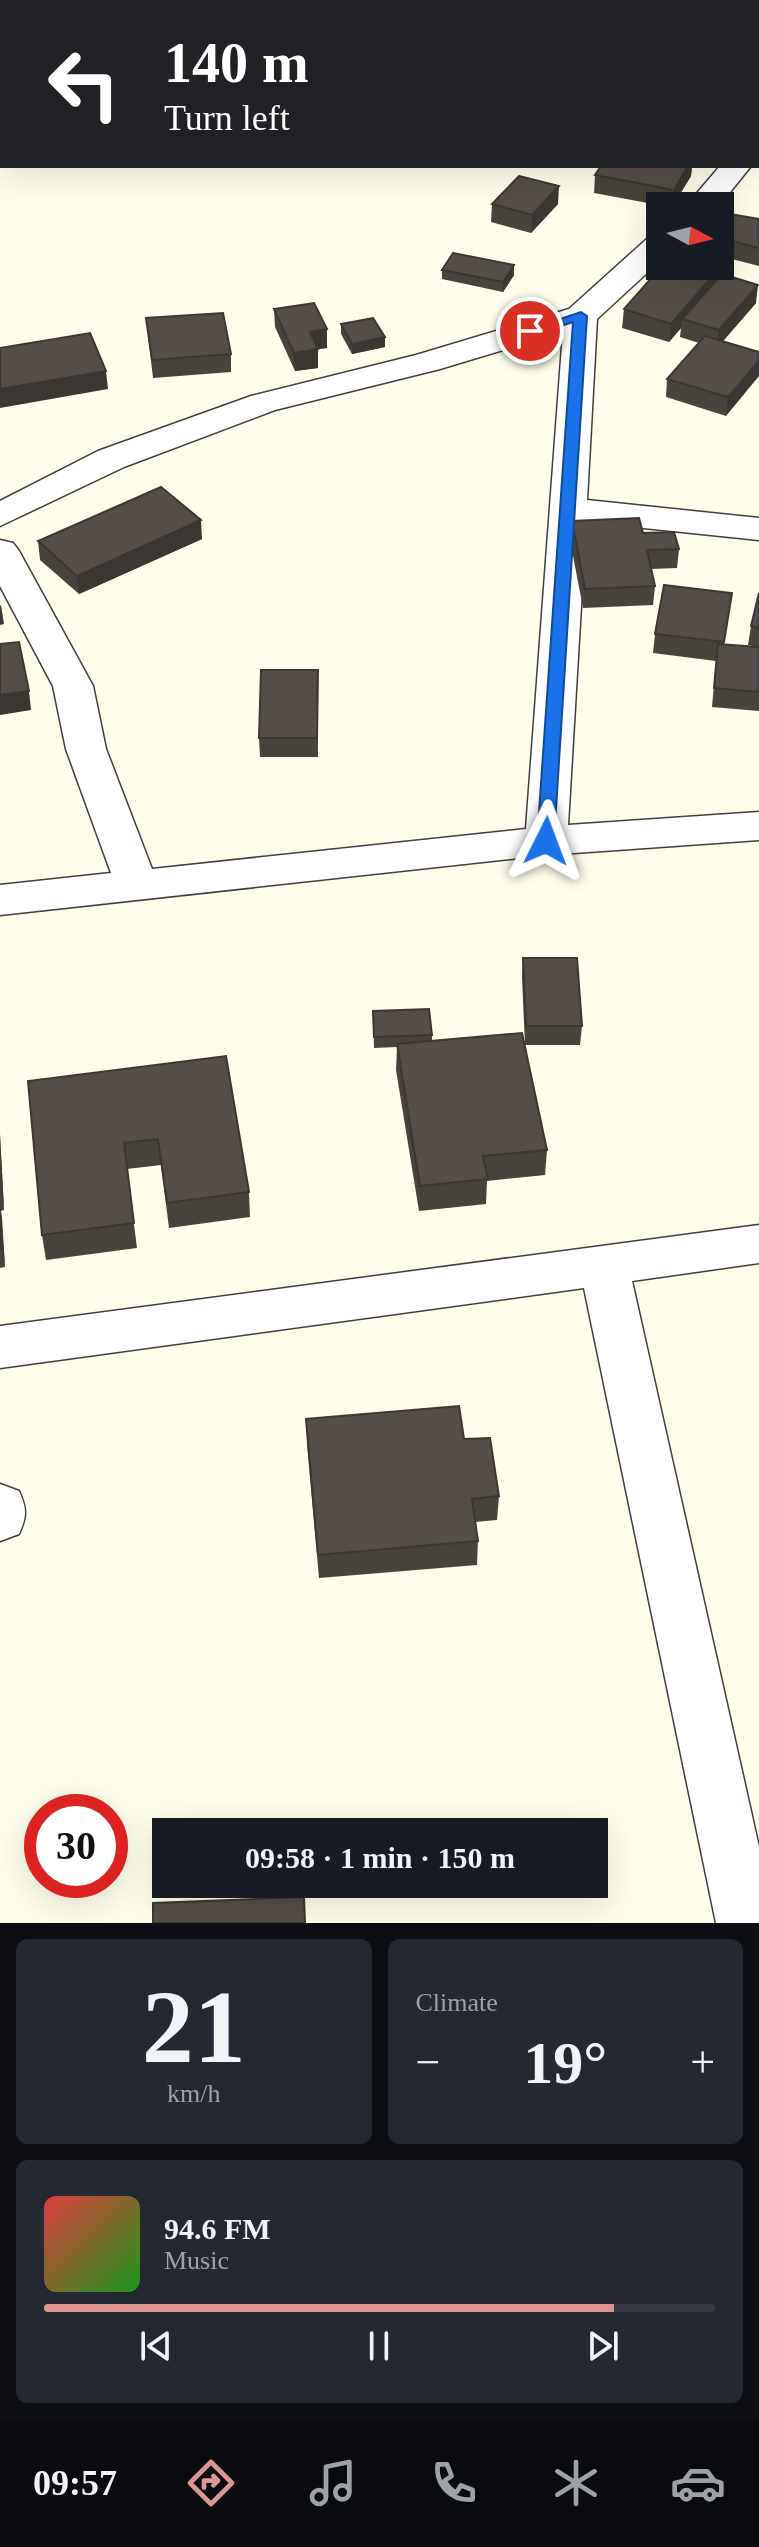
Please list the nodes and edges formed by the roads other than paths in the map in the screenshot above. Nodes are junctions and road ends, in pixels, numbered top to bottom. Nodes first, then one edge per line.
1 (734, 168) edge
2 (714, 192) edge
3 (646, 257) edge
4 (581, 316) junction
5 (566, 509) junction
6 (0, 515) edge
7 (759, 529) edge
8 (0, 551) edge
9 (759, 826) edge
10 (546, 841) junction
11 (137, 885) junction
12 (0, 900) edge
13 (759, 1244) edge
14 (603, 1263) junction
15 (0, 1347) edge
16 (0, 1507) edge
17 (0, 1518) edge
18 (746, 1923) edge

1 - 2 street
3 - 4 street
4 - 5 street
4 - 6 street
5 - 7 street
5 - 10 street
8 - 11 street
9 - 10 street
10 - 11 street
11 - 12 street
13 - 14 street
14 - 15 street
14 - 18 street
16 - 17 street

